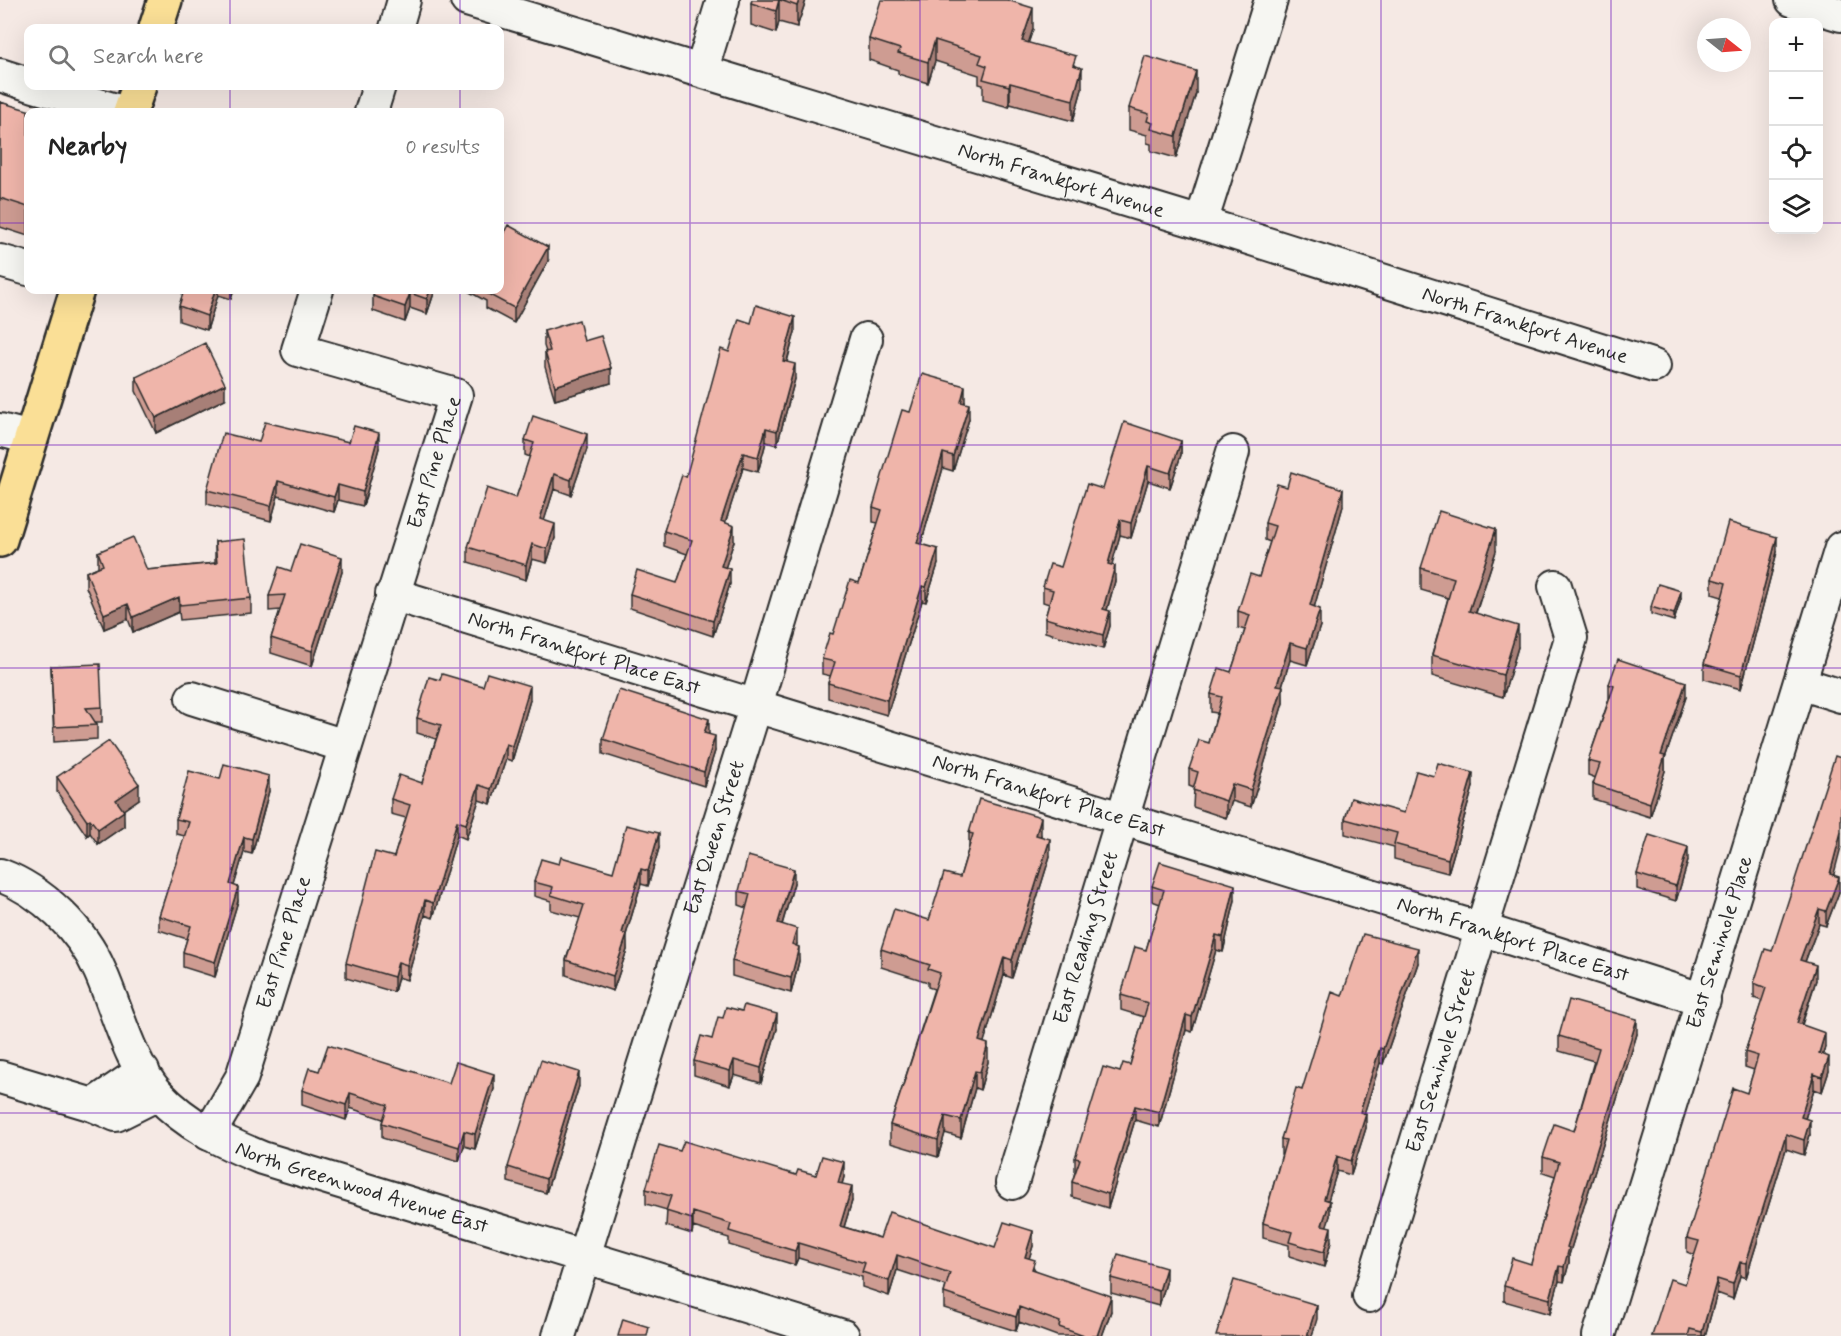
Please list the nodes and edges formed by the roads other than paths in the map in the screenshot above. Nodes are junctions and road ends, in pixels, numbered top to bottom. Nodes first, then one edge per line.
1 (165, 0) edge
2 (404, 0) edge
3 (467, 0) edge
4 (723, 0) edge
5 (1271, 0) edge
6 (1792, 0) edge
7 (1841, 15) edge
8 (157, 24) edge
9 (397, 24) edge
10 (702, 69) junction
11 (0, 75) edge
12 (24, 83) edge
13 (48, 90) edge
14 (138, 90) edge
15 (378, 90) edge
16 (109, 108) edge
17 (131, 108) edge
18 (372, 108) edge
19 (1201, 223) junction
20 (0, 261) edge
21 (24, 268) edge
22 (76, 294) edge
23 (316, 294) edge
24 (866, 339) dead end
25 (1654, 366) dead end
26 (0, 430) edge
27 (31, 438) junction
28 (1233, 452) dead end
29 (0, 540) edge
30 (1841, 548) edge
31 (1555, 586) dead end
32 (392, 594) junction
33 (1800, 683) junction
34 (1841, 696) edge
35 (192, 698) dead end
36 (756, 705) junction
37 (345, 746) junction
38 (1122, 819) junction
39 (0, 875) edge
40 (1481, 929) junction
41 (1704, 1000) junction
42 (0, 1077) edge
43 (150, 1082) junction
44 (209, 1134) junction
45 (1012, 1183) dead end
46 (584, 1257) junction
47 (1369, 1296) dead end
48 (559, 1336) edge
49 (843, 1336) edge
50 (1599, 1336) edge

1 - 8 main road
2 - 9 street
3 - 10 street, North Frankfort Avenue
4 - 10 street
5 - 19 street
6 - 7 street
10 - 19 street, North Frankfort Avenue
11 - 12 street
13 - 16 street
14 - 17 main road
15 - 18 street
19 - 25 street, North Frankfort Avenue
20 - 21 street
22 - 27 main road
23 - 32 street, East Pine Place
24 - 36 street, East Queen Street
26 - 27 street
27 - 29 main road
28 - 38 street, East Reading Street
30 - 33 street, East Seminole Place
31 - 40 street, East Seminole Street
32 - 36 street, North Frankfort Place East
32 - 37 street, East Pine Place
33 - 34 street
33 - 41 street, East Seminole Place
35 - 37 street
36 - 38 street, North Frankfort Place East
36 - 46 street, East Queen Street
37 - 44 street, East Pine Place
38 - 40 street, North Frankfort Place East
38 - 45 street, East Reading Street
39 - 43 street, North Greenwood Avenue East
40 - 41 street, North Frankfort Place East
40 - 47 street, East Seminole Street
41 - 50 street, East Seminole Place
42 - 43 street
43 - 44 street, North Greenwood Avenue East
44 - 46 street, North Greenwood Avenue East
46 - 48 street, East Queen Street
46 - 49 street, North Greenwood Avenue East

